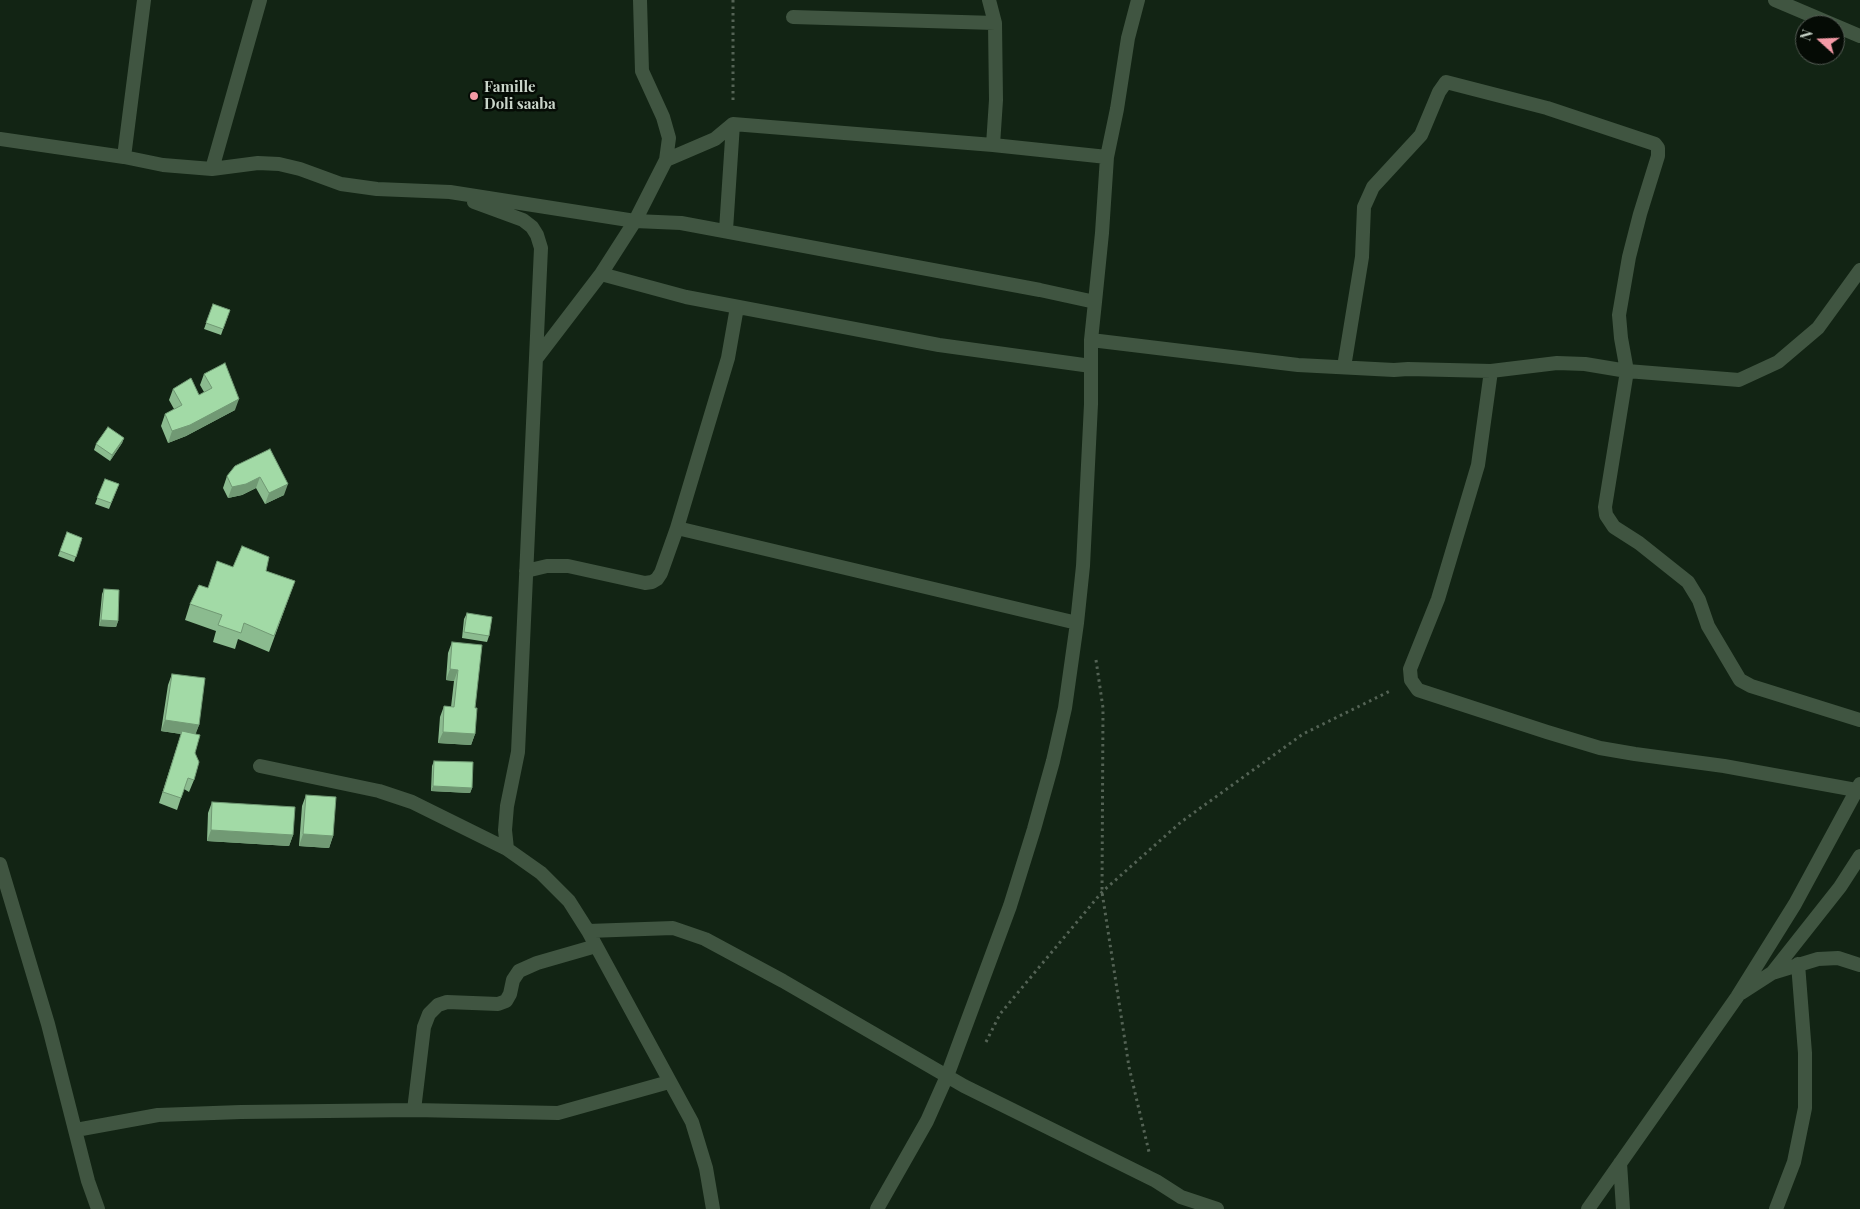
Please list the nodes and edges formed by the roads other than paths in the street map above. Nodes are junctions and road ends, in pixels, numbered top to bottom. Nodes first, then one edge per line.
1 (144, 0) edge
2 (260, 0) edge
3 (640, 0) edge
4 (989, 0) edge
5 (1138, 0) edge
6 (1775, 0) edge
7 (793, 16) dead end
8 (995, 23) junction
9 (1860, 36) edge
10 (733, 124) junction
11 (0, 139) edge
12 (993, 145) junction
13 (124, 157) junction
14 (1107, 157) junction
15 (666, 160) junction
16 (212, 169) junction
17 (450, 192) junction
18 (635, 221) junction
19 (726, 230) junction
20 (1860, 270) edge
21 (601, 274) junction
22 (1095, 302) junction
23 (737, 307) junction
24 (1091, 340) junction
25 (536, 359) junction
26 (1091, 366) junction
27 (1344, 367) junction
28 (1491, 371) junction
29 (1627, 371) junction
30 (677, 528) junction
31 (526, 571) junction
32 (1077, 623) junction
33 (1860, 720) edge
34 (260, 766) dead end
35 (1858, 787) edge
36 (507, 849) junction
37 (1860, 856) edge
38 (0, 864) edge
39 (2, 880) edge
40 (588, 931) junction
41 (596, 946) junction
42 (1798, 964) junction
43 (1860, 966) edge
44 (1772, 973) junction
45 (1736, 996) junction
46 (947, 1076) junction
47 (670, 1082) junction
48 (414, 1110) junction
49 (76, 1130) junction
50 (1620, 1163) junction
51 (98, 1209) edge
52 (713, 1209) edge
53 (877, 1209) edge
54 (1217, 1209) edge
55 (1588, 1209) edge
56 (1622, 1209) edge
57 (1776, 1209) edge

1 - 13 street
2 - 16 street
3 - 15 street
4 - 8 street
5 - 14 street
6 - 9 street
7 - 8 street
8 - 12 street
10 - 12 street
10 - 15 street
10 - 19 street
11 - 13 street
12 - 14 street
13 - 16 street
14 - 22 street
15 - 18 street
16 - 17 street
17 - 18 street
17 - 25 street
18 - 19 street
18 - 21 street
19 - 22 street
20 - 29 street
21 - 23 street
21 - 25 street
22 - 24 street
23 - 26 street
23 - 30 street
24 - 26 street
24 - 27 street
25 - 31 street
26 - 32 street
27 - 28 street
27 - 29 street
28 - 29 street
28 - 35 street
29 - 33 street
30 - 31 street
30 - 32 street
31 - 36 street
32 - 46 street
34 - 36 street
35 - 45 street
36 - 40 street
37 - 44 street
38 - 39 street
39 - 49 street
40 - 41 street
40 - 46 street
41 - 47 street
41 - 48 street
42 - 43 street
42 - 44 street
42 - 57 street
44 - 45 street
45 - 50 street
46 - 53 street
46 - 54 street
47 - 48 street
47 - 52 street
48 - 49 street
49 - 51 street
50 - 55 street
50 - 56 street

